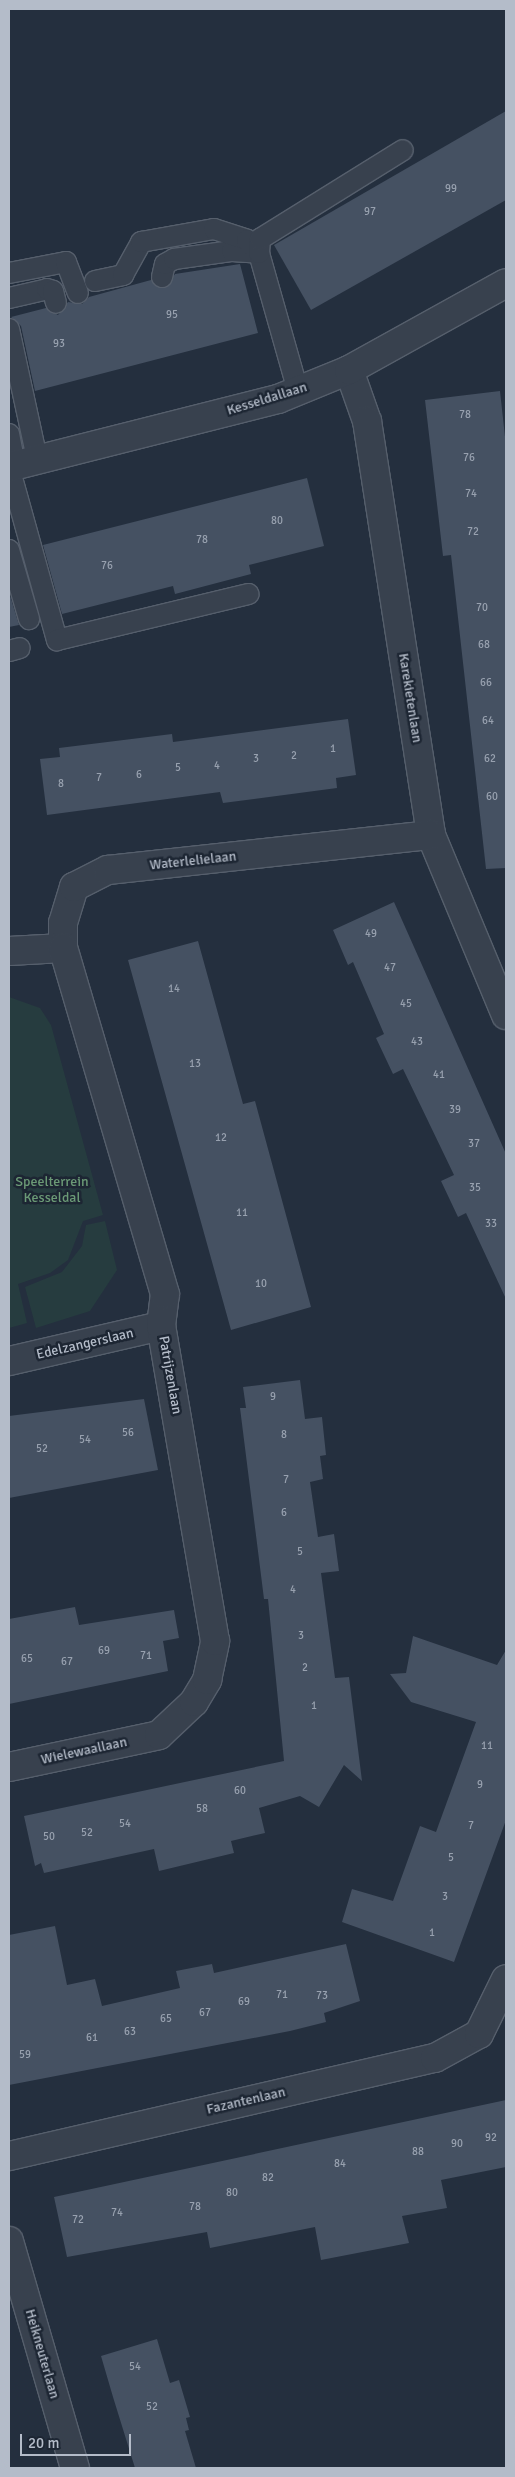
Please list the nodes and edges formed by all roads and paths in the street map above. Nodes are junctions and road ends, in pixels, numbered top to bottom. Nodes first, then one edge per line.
1 (403, 150) dead end
2 (259, 252) junction
3 (9, 273) edge
4 (162, 277) dead end
5 (95, 281) dead end
6 (506, 283) edge
7 (78, 293) dead end
8 (9, 298) edge
9 (56, 303) dead end
10 (9, 329) edge
11 (349, 370) junction
12 (298, 391) junction
13 (9, 434) edge
14 (17, 465) edge
15 (9, 550) edge
16 (249, 594) dead end
17 (29, 619) dead end
18 (432, 836) junction
19 (63, 948) junction
20 (9, 951) edge
21 (506, 1015) edge
22 (161, 1326) junction
23 (9, 1361) edge
24 (159, 1735) joint
25 (9, 1766) edge
26 (506, 1979) edge
27 (9, 2156) edge
28 (9, 2241) edge
29 (75, 2468) edge

1 - 2 lane
2 - 4 lane
2 - 5 lane
2 - 12 lane
3 - 7 lane
6 - 11 street, Kesseldallaan
8 - 9 lane
10 - 14 lane
11 - 12 street, Kesseldallaan
11 - 18 street, Karekietenlaan
12 - 14 street, Kesseldallaan
13 - 14 lane
14 - 16 lane
15 - 17 lane
18 - 19 street, Waterlelielaan
18 - 21 street, Karekietenlaan
19 - 20 street
19 - 22 street, Patrijzenlaan
22 - 23 street, Edelzangerslaan
22 - 24 street, Patrijzenlaan
24 - 25 street, Wielewaallaan
26 - 27 street, Fazantenlaan
28 - 29 street, Heikneuterlaan

